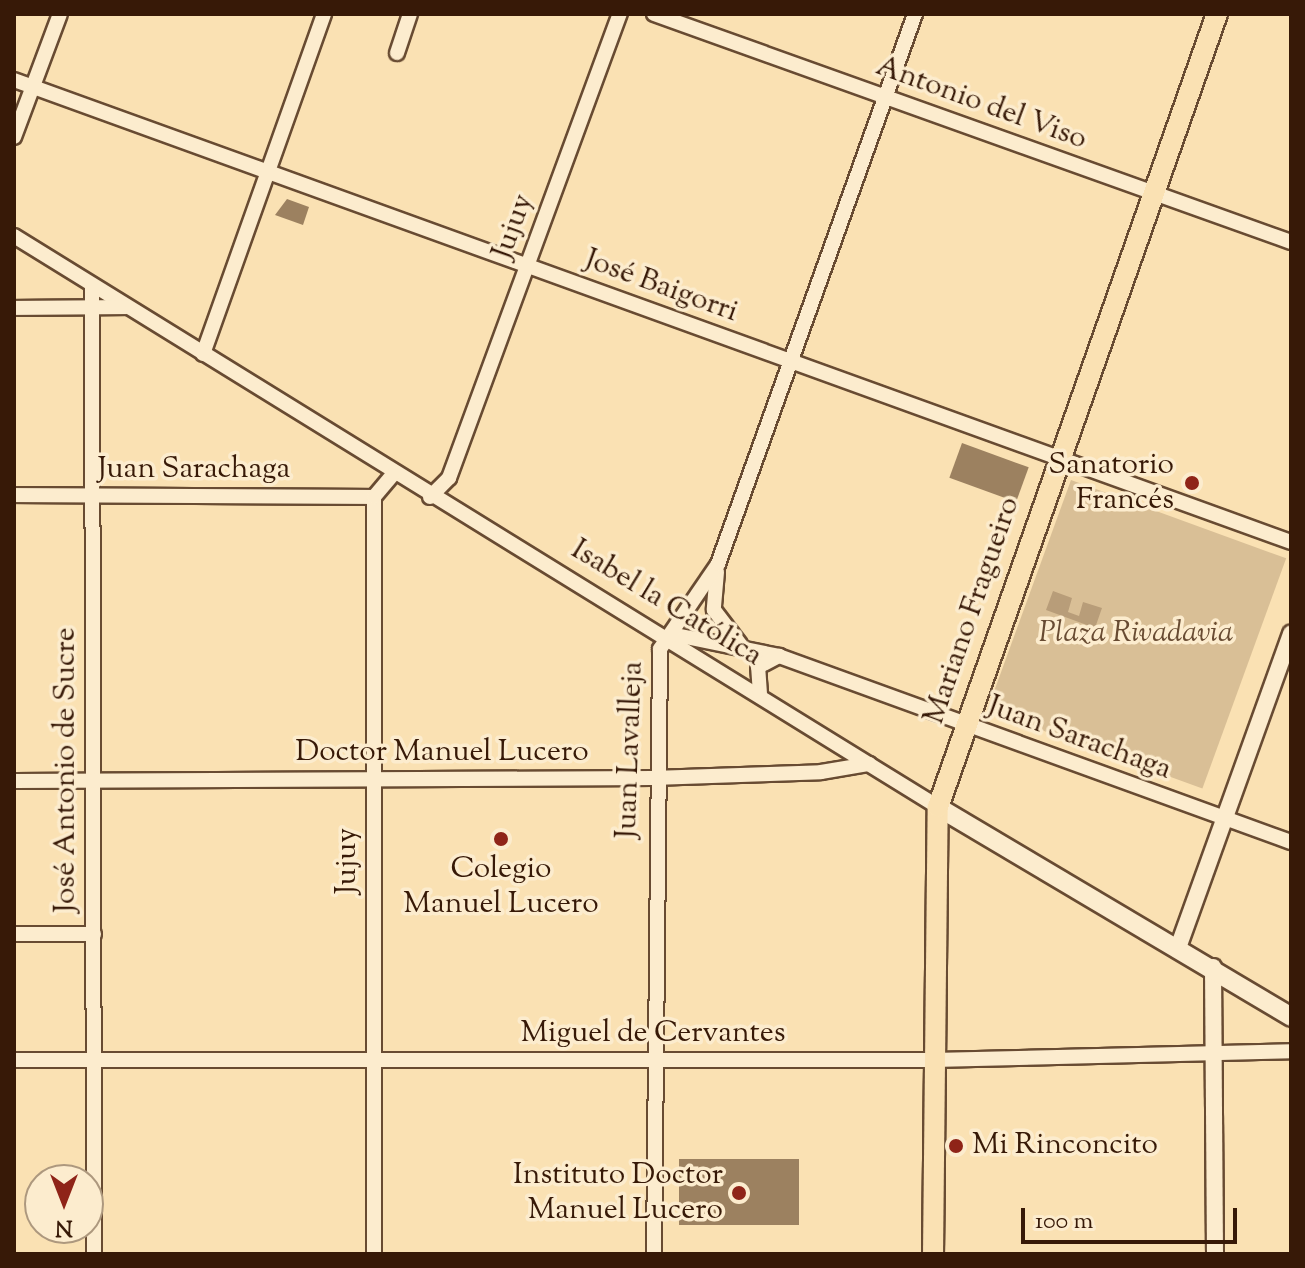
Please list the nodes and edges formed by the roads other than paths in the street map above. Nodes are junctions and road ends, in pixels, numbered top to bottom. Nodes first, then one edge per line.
1 (60, 14) edge
2 (324, 14) edge
3 (410, 14) edge
4 (620, 14) edge
5 (654, 14) edge
6 (915, 14) edge
7 (1217, 14) edge
8 (397, 53) dead end
9 (14, 80) edge
10 (33, 87) junction
11 (886, 97) junction
12 (14, 137) edge
13 (267, 173) junction
14 (1154, 193) junction
15 (14, 236) edge
16 (1291, 242) edge
17 (527, 267) junction
18 (92, 285) junction
19 (92, 307) junction
20 (127, 307) junction
21 (14, 308) edge
22 (203, 354) junction
23 (791, 362) junction
24 (1059, 459) junction
25 (393, 474) junction
26 (14, 495) edge
27 (92, 495) junction
28 (374, 497) junction
29 (430, 497) junction
30 (1291, 542) edge
31 (718, 564) junction
32 (666, 634) junction
33 (1291, 634) edge
34 (740, 644) junction
35 (779, 656) junction
36 (760, 694) junction
37 (964, 725) junction
38 (869, 764) junction
39 (653, 778) junction
40 (374, 780) junction
41 (14, 781) edge
42 (93, 781) junction
43 (938, 807) junction
44 (1225, 818) junction
45 (1291, 842) edge
46 (14, 934) edge
47 (94, 934) junction
48 (1179, 945) junction
49 (1213, 967) junction
50 (1291, 1017) edge
51 (1212, 1051) junction
52 (1291, 1051) edge
53 (14, 1060) edge
54 (94, 1060) junction
55 (374, 1060) junction
56 (654, 1060) junction
57 (933, 1060) junction
58 (94, 1254) edge
59 (374, 1254) edge
60 (654, 1254) edge
61 (933, 1254) edge
62 (1215, 1254) edge

1 - 10 street
2 - 13 street
3 - 8 street
4 - 17 street, Jujuy
5 - 11 street, Antonio del Viso
6 - 11 street, Juan Lavalleja
7 - 14 main road, Mariano Fragueiro
9 - 10 street, José Baigorri
10 - 12 street
10 - 13 street, José Baigorri
11 - 14 street, Antonio del Viso
11 - 23 street, Juan Lavalleja
13 - 17 street, José Baigorri
13 - 22 street
14 - 16 street, Antonio del Viso
14 - 24 main road, Mariano Fragueiro
15 - 18 street, Isabel la Católica
17 - 23 street, José Baigorri
17 - 29 street, Jujuy
18 - 19 street, José Antonio de Sucre
18 - 20 street, Isabel la Católica
19 - 20 street
19 - 21 street
19 - 27 street, José Antonio de Sucre
20 - 22 street, Isabel la Católica
22 - 25 street, Isabel la Católica
23 - 24 street, José Baigorri
23 - 31 street, Juan Lavalleja
24 - 30 street, José Baigorri
24 - 37 main road, Mariano Fragueiro
25 - 28 street
25 - 29 street, Isabel la Católica
26 - 27 street, Juan Sarachaga
27 - 28 street, Juan Sarachaga
27 - 42 street, José Antonio de Sucre
28 - 40 street, Jujuy
29 - 32 street, Isabel la Católica
31 - 32 street, Juan Lavalleja
31 - 34 street
32 - 34 street, Juan Sarachaga
32 - 36 street, Isabel la Católica
32 - 39 street, Juan Lavalleja
33 - 44 street
34 - 35 street, Juan Sarachaga
35 - 36 street
35 - 37 street, Juan Sarachaga
36 - 38 street, Isabel la Católica
37 - 43 main road, Mariano Fragueiro
37 - 44 street, Juan Sarachaga
38 - 39 street, Doctor Manuel Lucero
38 - 43 street, Isabel la Católica
39 - 40 street, Doctor Manuel Lucero
39 - 56 street, Juan Lavalleja
40 - 42 street, Doctor Manuel Lucero
40 - 55 street, Jujuy
41 - 42 street, Doctor Manuel Lucero
42 - 47 street, José Antonio de Sucre
43 - 48 main road, Isabel la Católica
43 - 57 main road, Mariano Fragueiro
44 - 45 street, Juan Sarachaga
44 - 48 street
46 - 47 street
47 - 54 street, José Antonio de Sucre
48 - 49 main road, Isabel la Católica
49 - 50 main road, Isabel la Católica
49 - 51 street
51 - 52 street, Miguel de Cervantes
51 - 57 street, Miguel de Cervantes
51 - 62 street
53 - 54 street, Miguel de Cervantes
54 - 55 street, Miguel de Cervantes
54 - 58 street, José Antonio de Sucre
55 - 56 street, Miguel de Cervantes
55 - 59 street, Jujuy
56 - 57 street, Miguel de Cervantes
56 - 60 street, Juan Lavalleja
57 - 61 main road, Mariano Fragueiro

